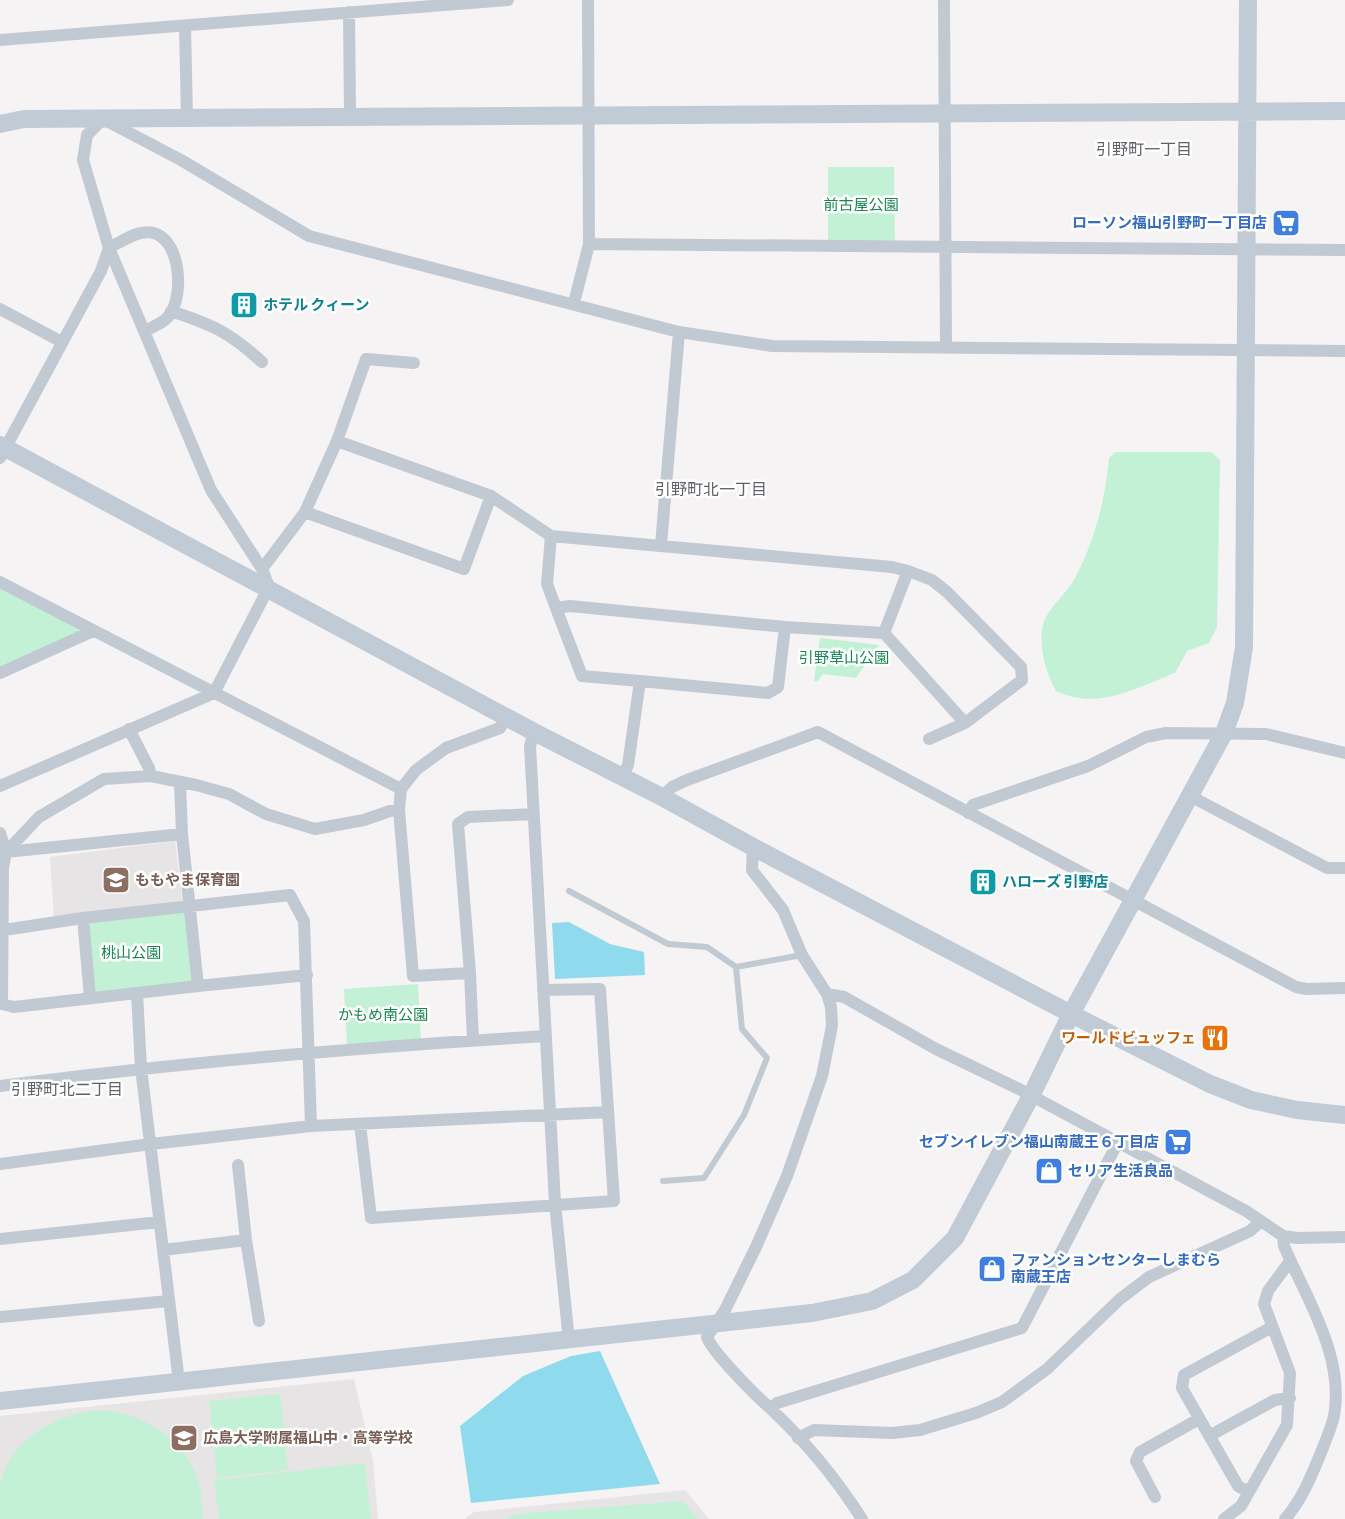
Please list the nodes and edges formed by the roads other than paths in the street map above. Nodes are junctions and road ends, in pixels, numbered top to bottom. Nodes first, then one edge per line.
1 (508, 0) edge
2 (588, 0) edge
3 (944, 0) edge
4 (1248, 0) edge
5 (349, 12) junction
6 (185, 26) junction
7 (0, 40) edge
8 (1247, 111) junction
9 (1345, 111) edge
10 (944, 113) junction
11 (589, 116) junction
12 (187, 118) junction
13 (350, 118) junction
14 (103, 119) junction
15 (0, 124) edge
16 (589, 244) junction
17 (946, 247) junction
18 (109, 248) junction
19 (1248, 250) junction
20 (1345, 250) edge
21 (574, 303) junction
22 (0, 309) edge
23 (171, 311) junction
24 (145, 331) junction
25 (679, 332) junction
26 (62, 342) junction
27 (946, 346) junction
28 (1246, 349) junction
29 (1345, 351) edge
30 (262, 362) dead end
31 (414, 363) dead end
32 (337, 441) junction
33 (2, 450) edge
34 (491, 496) junction
35 (305, 512) junction
36 (552, 536) junction
37 (661, 545) junction
38 (262, 569) junction
39 (908, 571) junction
40 (0, 582) edge
41 (269, 588) junction
42 (556, 608) junction
43 (785, 627) junction
44 (93, 631) junction
45 (884, 633) junction
46 (0, 673) edge
47 (640, 682) junction
48 (214, 693) junction
49 (507, 717) junction
50 (965, 723) junction
51 (129, 729) junction
52 (534, 732) junction
53 (1224, 733) junction
54 (929, 739) dead end
55 (1345, 753) edge
56 (151, 776) junction
57 (622, 777) junction
58 (180, 782) junction
59 (0, 786) edge
60 (401, 789) junction
61 (1190, 796) junction
62 (662, 797) junction
63 (399, 810) junction
64 (968, 812) junction
65 (533, 814) junction
66 (0, 832) edge
67 (182, 834) junction
68 (753, 847) junction
69 (6, 852) junction
70 (1345, 868) edge
71 (569, 891) dead end
72 (1134, 901) junction
73 (190, 906) junction
74 (84, 918) junction
75 (4, 930) junction
76 (802, 954) junction
77 (736, 967) junction
78 (470, 973) junction
79 (307, 975) junction
80 (198, 986) junction
81 (1345, 988) edge
82 (543, 990) junction
83 (137, 993) junction
84 (827, 994) junction
85 (90, 998) junction
86 (1, 1005) edge
87 (1071, 1014) junction
88 (545, 1036) junction
89 (473, 1040) junction
90 (308, 1052) junction
91 (141, 1068) junction
92 (0, 1086) edge
93 (1030, 1096) junction
94 (608, 1112) junction
95 (550, 1113) junction
96 (1345, 1114) edge
97 (360, 1124) junction
98 (311, 1126) junction
99 (1118, 1142) junction
100 (151, 1144) junction
101 (0, 1164) edge
102 (238, 1165) dead end
103 (663, 1180) dead end
104 (555, 1203) junction
105 (1262, 1221) junction
106 (160, 1222) junction
107 (1283, 1236) junction
108 (1345, 1237) edge
109 (0, 1239) edge
110 (246, 1240) junction
111 (163, 1250) junction
112 (1290, 1261) junction
113 (168, 1301) junction
114 (0, 1317) edge
115 (259, 1322) dead end
116 (715, 1323) junction
117 (1272, 1327) junction
118 (569, 1340) junction
119 (179, 1382) junction
120 (1290, 1398) junction
121 (0, 1401) edge
122 (771, 1409) junction
123 (1199, 1419) junction
124 (1209, 1436) junction
125 (798, 1438) junction
126 (1249, 1492) junction
127 (1155, 1497) dead end
128 (862, 1519) edge
129 (1224, 1519) edge
130 (1285, 1519) edge

1 - 5 street
2 - 11 street
3 - 10 street
4 - 8 street
5 - 6 street
5 - 13 street
6 - 7 street
6 - 12 street
8 - 9 street
8 - 10 street
8 - 19 street
10 - 11 street
10 - 17 street
11 - 13 street
11 - 16 street
12 - 13 street
12 - 14 street
14 - 15 street
14 - 18 street
14 - 21 street
16 - 17 street
16 - 21 street
17 - 19 street
17 - 27 street
18 - 23 street
18 - 24 street
18 - 26 street
19 - 20 street
19 - 28 street
21 - 25 street
22 - 26 street
23 - 24 street
23 - 30 street
24 - 38 street
25 - 27 street
25 - 37 street
26 - 33 street
27 - 28 street
28 - 29 street
28 - 53 street
31 - 32 street
32 - 34 street
32 - 35 street
33 - 41 street
34 - 35 street
34 - 36 street
35 - 38 street
36 - 37 street
36 - 42 street
37 - 39 street
38 - 41 street
39 - 45 street
39 - 50 street
40 - 44 street
41 - 48 street
41 - 49 street
42 - 43 street
42 - 47 street
43 - 45 street
43 - 47 street
44 - 46 street
44 - 48 street
45 - 50 street
47 - 57 street
48 - 51 street
48 - 60 street
49 - 52 street
49 - 60 street
50 - 54 street
51 - 56 street
51 - 59 street
52 - 57 street
52 - 65 street
53 - 55 street
53 - 61 street
53 - 64 street
56 - 58 street
56 - 69 street
57 - 62 street
58 - 63 street
58 - 67 street
60 - 63 street
61 - 70 street
61 - 72 street
62 - 64 street
62 - 68 street
63 - 78 street
64 - 72 street
65 - 78 street
65 - 82 street
66 - 69 street
67 - 69 street
67 - 73 street
68 - 76 street
68 - 87 street
69 - 75 street
71 - 77 lane
72 - 81 street
72 - 87 street
73 - 74 street
73 - 79 street
73 - 80 street
74 - 75 street
74 - 85 street
75 - 86 street
76 - 77 lane
76 - 84 street
77 - 103 lane
78 - 89 street
79 - 80 street
79 - 90 street
80 - 83 street
82 - 88 street
82 - 94 street
83 - 85 street
83 - 91 street
84 - 93 street
84 - 116 street
85 - 86 street
87 - 93 street
87 - 96 street
88 - 89 street
88 - 95 street
89 - 90 street
90 - 91 street
90 - 98 street
91 - 92 street
91 - 100 street
93 - 99 street
93 - 116 street
94 - 95 street
94 - 104 street
95 - 97 street
95 - 104 street
97 - 98 street
97 - 104 street
98 - 100 street
99 - 105 street
99 - 122 street
100 - 101 street
100 - 106 street
102 - 110 street
104 - 118 street
105 - 107 street
105 - 125 street
106 - 109 street
106 - 111 street
107 - 108 street
107 - 112 street
110 - 111 street
110 - 115 street
111 - 113 street
112 - 117 street
112 - 130 street
113 - 114 street
113 - 119 street
116 - 118 street
116 - 122 street
117 - 120 street
117 - 123 street
118 - 119 street
119 - 121 street
120 - 124 street
120 - 126 street
122 - 125 street
123 - 124 street
123 - 127 street
124 - 126 street
125 - 128 street
126 - 129 street

